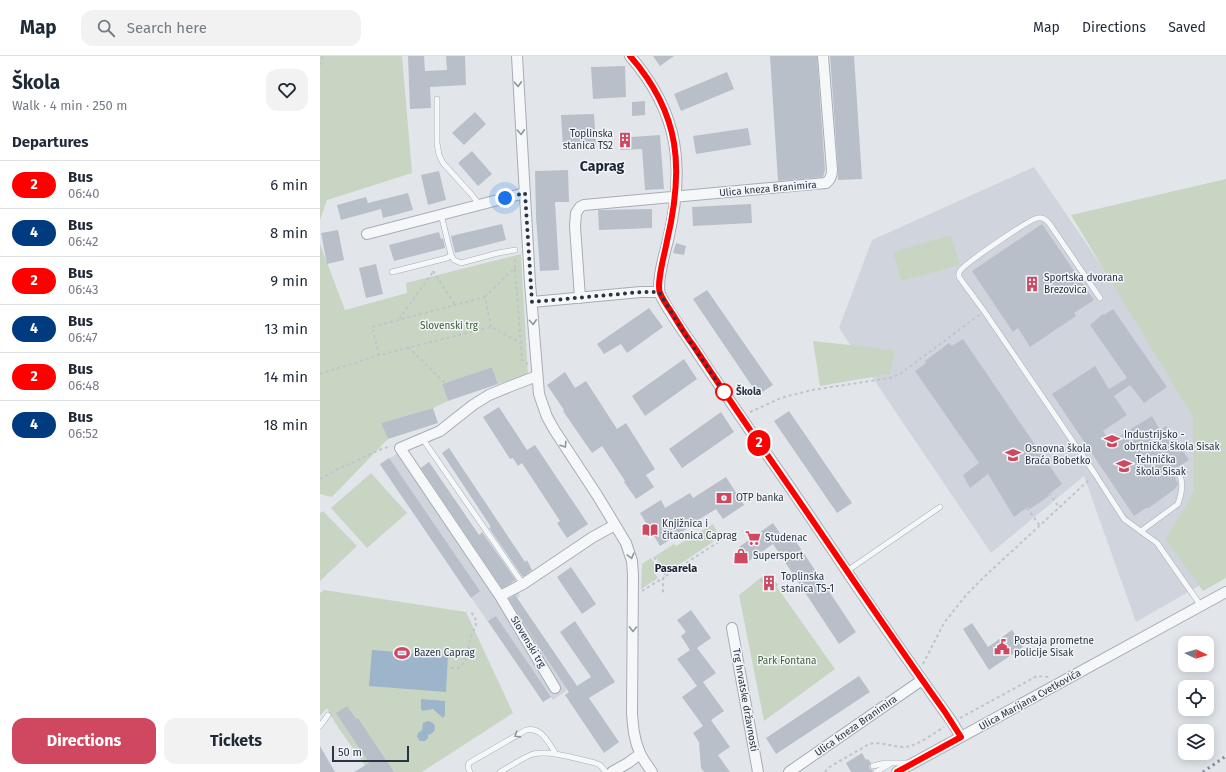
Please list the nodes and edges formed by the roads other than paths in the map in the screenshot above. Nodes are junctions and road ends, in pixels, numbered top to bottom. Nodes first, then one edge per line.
1 (517, 56) edge
2 (630, 56) edge
3 (823, 56) edge
4 (437, 99) dead end
5 (525, 193) junction
6 (676, 197) junction
7 (479, 204) junction
8 (441, 214) junction
9 (367, 234) dead end
10 (515, 253) road end
11 (451, 255) junction
12 (392, 272) dead end
13 (659, 292) junction
14 (580, 298) junction
15 (1100, 298) dead end
16 (532, 302) junction
17 (537, 376) junction
18 (422, 438) junction
19 (1178, 471) dead end
20 (940, 508) dead end
21 (615, 525) junction
22 (1141, 531) junction
23 (847, 571) junction
24 (523, 584) junction
25 (1226, 592) edge
26 (500, 596) junction
27 (1201, 606) junction
28 (732, 628) dead end
29 (919, 676) junction
30 (555, 688) dead end
31 (328, 715) dead end
32 (320, 726) edge
33 (961, 737) junction
34 (556, 754) junction
35 (640, 754) junction
36 (873, 766) dead end
37 (894, 768) edge
38 (470, 772) edge
39 (500, 772) edge
40 (606, 772) edge
41 (612, 772) edge
42 (652, 772) edge
43 (758, 772) edge
44 (789, 772) edge
45 (876, 772) edge

1 -> 5 street
2 - 6 street
3 - 6 street, Ulica kneza Branimira
4 - 7 lane
5 - 7 street
5 - 16 street
6 - 13 street
6 - 14 street, Ulica kneza Branimira
7 - 8 street
8 - 9 street
8 - 11 lane
10 - 11 lane
11 - 12 lane
13 - 14 street
13 - 23 street
14 - 16 street
15 - 22 lane
16 -> 17 street
17 - 18 street
17 -> 21 street
18 - 24 lane
18 - 26 street, Slovenski trg
19 - 22 lane
20 - 23 lane
21 - 24 street
21 -> 35 street
22 - 27 lane
23 - 29 street
24 - 26 street
25 - 27 street, Ulica Marijana Cvetkovića
26 - 30 street, Slovenski trg
27 - 33 street, Ulica Marijana Cvetkovića
28 - 43 street, Trg hrvatske državnosti
29 - 33 street
29 - 44 street, Ulica kneza Branimira
31 - 32 lane
33 - 37 street, Ulica Marijana Cvetkovića
34 -> 38 lane
34 - 39 lane
34 - 40 lane
35 - 41 street
35 - 42 street
36 - 37 lane
37 - 45 lane

